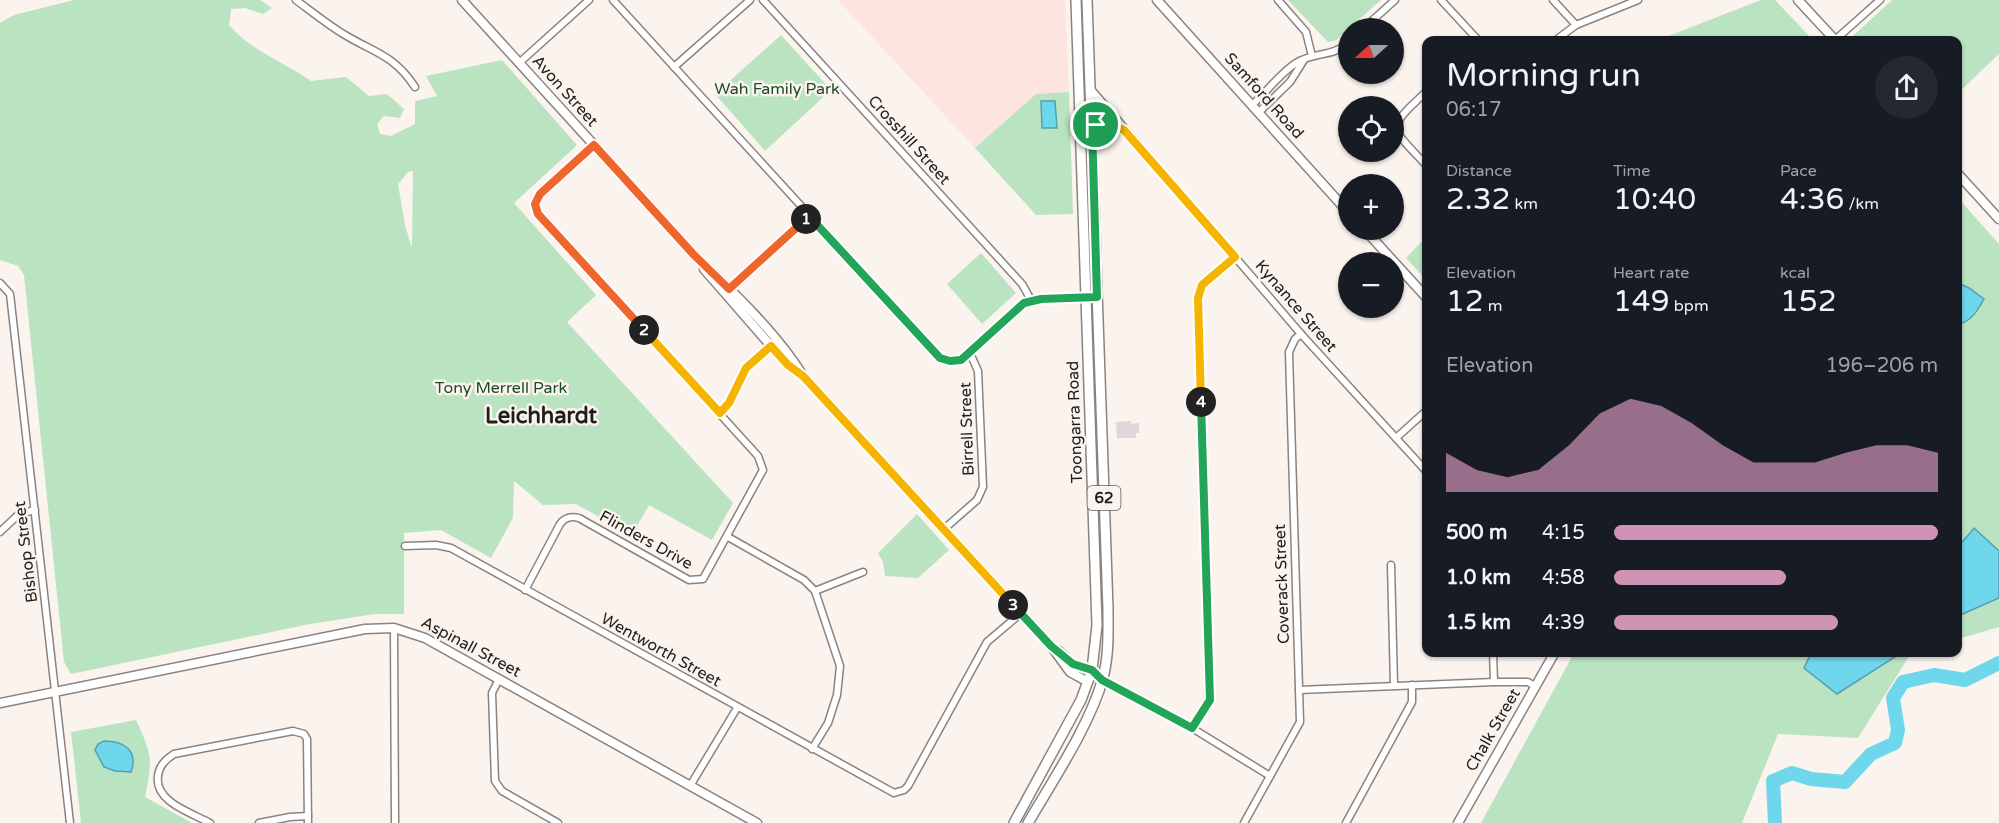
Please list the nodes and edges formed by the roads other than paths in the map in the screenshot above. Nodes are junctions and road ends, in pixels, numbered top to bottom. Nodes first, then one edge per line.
1 (296, 0) edge
2 (462, 0) edge
3 (589, 0) edge
4 (613, 0) edge
5 (750, 0) edge
6 (763, 0) edge
7 (1076, 0) edge
8 (1087, 0) edge
9 (1157, 0) edge
10 (1278, 0) edge
11 (1395, 0) edge
12 (1441, 0) edge
13 (1553, 0) edge
14 (1638, 0) edge
15 (1798, 0) edge
16 (1880, 0) edge
17 (1375, 18) edge
18 (1576, 25) junction
19 (1474, 36) edge
20 (1561, 36) edge
21 (1831, 36) edge
22 (1840, 36) edge
23 (1338, 50) edge
24 (1312, 56) junction
25 (1304, 60) junction
26 (519, 63) junction
27 (674, 68) junction
28 (415, 87) dead end
29 (1089, 88) junction
30 (1422, 96) edge
31 (1252, 105) junction
32 (1258, 113) junction
33 (1115, 117) junction
34 (1080, 120) junction
35 (1092, 120) junction
36 (1124, 130) junction
37 (594, 145) junction
38 (1422, 161) edge
39 (1962, 178) edge
40 (1338, 201) edge
41 (809, 216) junction
42 (1999, 219) edge
43 (1374, 240) edge
44 (1235, 257) junction
45 (0, 283) edge
46 (727, 292) junction
47 (1422, 293) edge
48 (1086, 297) junction
49 (1097, 297) junction
50 (1030, 300) junction
51 (1300, 334) junction
52 (773, 343) junction
53 (970, 353) junction
54 (720, 413) junction
55 (1422, 415) edge
56 (1396, 438) junction
57 (1422, 467) edge
58 (34, 510) junction
59 (944, 529) junction
60 (0, 532) edge
61 (728, 537) junction
62 (405, 546) dead end
63 (1391, 565) dead end
64 (863, 572) dead end
65 (525, 590) junction
66 (815, 591) junction
67 (1020, 614) junction
68 (394, 628) junction
69 (1051, 646) junction
70 (1493, 657) edge
71 (1551, 657) edge
72 (1092, 670) junction
73 (499, 679) junction
74 (1102, 680) junction
75 (1088, 682) junction
76 (1494, 682) junction
77 (1394, 685) junction
78 (1412, 685) junction
79 (1536, 687) junction
80 (1299, 690) junction
81 (56, 691) junction
82 (0, 703) edge
83 (737, 708) junction
84 (1192, 728) junction
85 (812, 749) junction
86 (1270, 776) junction
87 (690, 786) junction
88 (308, 820) edge
89 (70, 823) edge
90 (210, 823) edge
91 (259, 823) edge
92 (395, 823) edge
93 (558, 823) edge
94 (756, 823) edge
95 (1014, 823) edge
96 (1028, 823) edge
97 (1244, 823) edge
98 (1346, 823) edge
99 (1458, 823) edge

1 - 28 street
2 - 26 street, Avon Street
3 - 26 street
4 - 27 street
5 - 27 street
6 - 50 street, Crosshill Street
7 - 34 main road, Toongarra Road / 62
8 - 29 main road, Toongarra Road / 62
9 - 31 street, Samford Road
10 - 24 street
11 - 17 street
12 - 19 street
13 - 18 street
14 - 18 street
15 - 21 street
16 - 22 street
18 - 20 street
23 - 24 street
24 - 25 street
25 - 31 street
25 - 32 street
26 - 37 street, Avon Street
27 - 41 street
29 - 33 street, Kynance Street
29 - 35 main road, Toongarra Road / 62
30 - 38 street
31 - 32 street, Samford Road
32 - 40 street, Samford Road
33 - 35 street
33 - 36 street, Kynance Street
34 - 35 main road
34 - 48 main road, Toongarra Road / 62
35 - 36 street
35 - 49 main road, Toongarra Road / 62
36 - 44 street, Kynance Street
37 - 46 street, Avon Street
37 - 54 street, Flinders Drive
39 - 42 street
41 - 46 street
41 - 53 street
43 - 47 street
44 - 51 street, Kynance Street
44 - 84 street
45 - 58 street, Bishop Street
46 - 52 street, Avon Street
48 - 49 street
48 - 50 street
48 - 72 main road, Toongarra Road / 62
49 - 74 main road, Toongarra Road / 62
50 - 53 street
51 - 56 street, Kynance Street
51 - 80 street, Coverack Street
52 - 54 street
52 - 59 street, Avon Street
53 - 59 street, Birrell Street
54 - 61 street, Flinders Drive
55 - 56 street
56 - 57 street, Kynance Street
58 - 60 street
58 - 81 street, Bishop Street
59 - 67 street, Avon Street
61 - 65 street, Flinders Drive
61 - 66 street
62 - 65 street, Wentworth Street
63 - 77 street
64 - 66 street
65 - 83 street, Wentworth Street
66 - 85 street
67 - 69 street, Avon Street
67 - 85 street, Wentworth Street
68 - 73 street, Aspinall Street
68 - 81 street, Aspinall Street
68 - 92 street
69 - 72 street, Avon Street
69 - 75 street, Avon Street
70 - 76 street
71 - 79 street, Chalk Street
72 - 74 main road
72 - 75 main road, Toongarra Road / 62
73 - 87 street, Aspinall Street
73 - 93 street
74 - 75 main road
74 - 84 street
74 - 96 main road, Toongarra Road / 62
75 - 95 main road, Toongarra Road / 62
76 - 78 street
76 - 79 street
77 - 78 street
77 - 80 street
78 - 98 street
79 - 99 street, Chalk Street
80 - 86 street, Coverack Street
81 - 82 street, Aspinall Street
81 - 89 street, Bishop Street
83 - 85 street, Wentworth Street
83 - 87 street
84 - 86 street
86 - 97 street, Coverack Street
87 - 94 street, Aspinall Street
88 - 90 street
88 - 91 street

